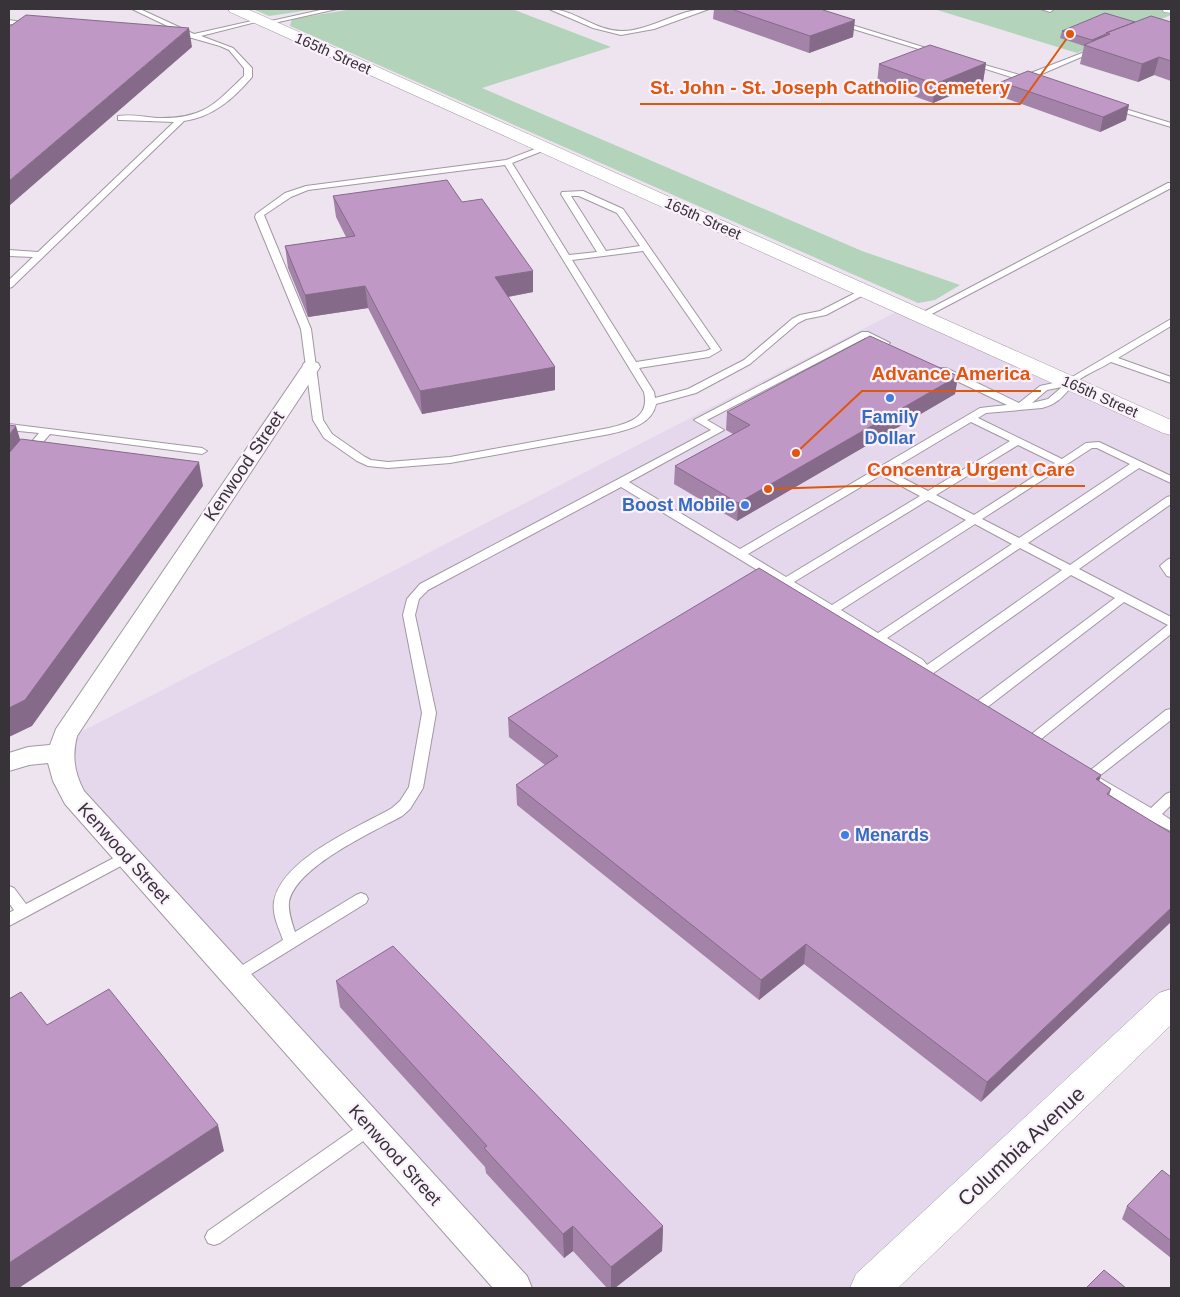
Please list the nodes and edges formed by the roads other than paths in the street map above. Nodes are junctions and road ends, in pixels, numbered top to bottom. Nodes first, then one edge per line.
1 (135, 9) edge
2 (235, 9) edge
3 (334, 9) edge
4 (557, 9) edge
5 (703, 9) edge
6 (832, 20) edge
7 (262, 21) junction
8 (9, 22) edge
9 (38, 24) edge
10 (164, 34) edge
11 (193, 36) junction
12 (1109, 44) edge
13 (947, 56) edge
14 (966, 62) edge
15 (1023, 79) junction
16 (1042, 85) edge
17 (1106, 105) edge
18 (122, 118) dead end
19 (181, 120) junction
20 (1171, 125) edge
21 (546, 148) junction
22 (507, 162) junction
23 (1171, 185) edge
24 (646, 248) junction
25 (9, 253) edge
26 (603, 254) junction
27 (41, 256) junction
28 (566, 258) junction
29 (9, 285) edge
30 (866, 291) junction
31 (921, 316) junction
32 (1171, 322) edge
33 (899, 350) edge
34 (1110, 358) junction
35 (632, 366) junction
36 (934, 366) edge
37 (311, 367) junction
38 (1171, 380) edge
39 (1070, 382) junction
40 (653, 402) junction
41 (1020, 407) junction
42 (971, 418) junction
43 (9, 427) edge
44 (1171, 428) edge
45 (47, 432) junction
46 (1017, 441) junction
47 (202, 450) dead end
48 (1063, 463) junction
49 (1138, 464) junction
50 (881, 471) junction
51 (9, 475) edge
52 (1171, 480) edge
53 (621, 482) junction
54 (928, 495) junction
55 (1171, 500) edge
56 (973, 518) junction
57 (1021, 544) junction
58 (740, 554) junction
59 (1171, 562) edge
60 (1070, 569) junction
61 (1171, 573) edge
62 (786, 582) junction
63 (1123, 597) junction
64 (832, 610) junction
65 (1171, 622) edge
66 (1171, 628) edge
67 (879, 638) junction
68 (925, 673) junction
69 (938, 686) edge
70 (1171, 713) edge
71 (991, 718) edge
72 (1030, 741) edge
73 (59, 753) junction
74 (9, 762) edge
75 (1171, 797) edge
76 (1152, 814) junction
77 (1171, 826) edge
78 (127, 856) junction
79 (9, 892) edge
80 (360, 899) dead end
81 (24, 912) junction
82 (9, 920) edge
83 (291, 942) junction
84 (235, 977) junction
85 (1171, 1003) edge
86 (370, 1127) junction
87 (214, 1237) dead end
88 (514, 1288) edge
89 (870, 1288) edge

1 - 11 lane
2 - 7 main road, 165th Street
3 - 7 lane
4 - 5 lane
6 - 13 lane
7 - 11 lane
7 - 21 main road, 165th Street
8 - 9 lane
10 - 11 lane
11 - 19 lane
12 - 15 lane
14 - 15 lane
15 - 16 lane
17 - 20 lane
18 - 19 lane
19 - 27 lane
21 - 22 lane
21 - 30 main road, 165th Street
22 - 28 lane
22 - 37 lane
23 - 31 lane
24 - 26 lane
24 - 26 lane
24 - 35 lane
25 - 27 lane
26 - 28 lane
27 - 29 lane
28 - 35 lane
30 - 31 main road, 165th Street
30 - 40 lane
31 - 39 main road, 165th Street
32 - 34 lane
33 - 53 lane
34 - 38 lane
34 - 39 lane
35 - 40 lane
36 - 41 lane
37 - 40 lane
37 - 73 street, Kenwood Street
39 - 41 lane
39 - 41 lane
39 - 44 main road, 165th Street
41 - 42 lane
42 - 46 lane
42 - 50 lane
43 - 45 lane
45 - 47 lane
45 - 51 lane
46 - 48 lane
46 - 54 lane
48 - 49 lane
48 - 56 lane
49 - 52 lane
49 - 57 lane
50 - 54 lane
50 - 58 lane
53 - 58 lane
53 - 83 lane
54 - 56 lane
54 - 62 lane
55 - 60 lane
56 - 57 lane
56 - 64 lane
57 - 60 lane
57 - 67 lane
58 - 62 lane
59 - 61 lane
60 - 63 lane
60 - 68 lane
62 - 64 lane
63 - 65 lane
63 - 71 lane
64 - 67 lane
66 - 72 lane
67 - 68 lane
68 - 69 lane
70 - 76 lane
73 - 74 street
73 - 78 street, Kenwood Street
75 - 76 lane
76 - 77 lane
78 - 81 lane
78 - 84 street, Kenwood Street
79 - 81 lane
80 - 83 lane
81 - 82 lane
83 - 84 lane
84 - 86 street, Kenwood Street
85 - 89 main road, Columbia Avenue
86 - 87 lane
86 - 88 street, Kenwood Street

